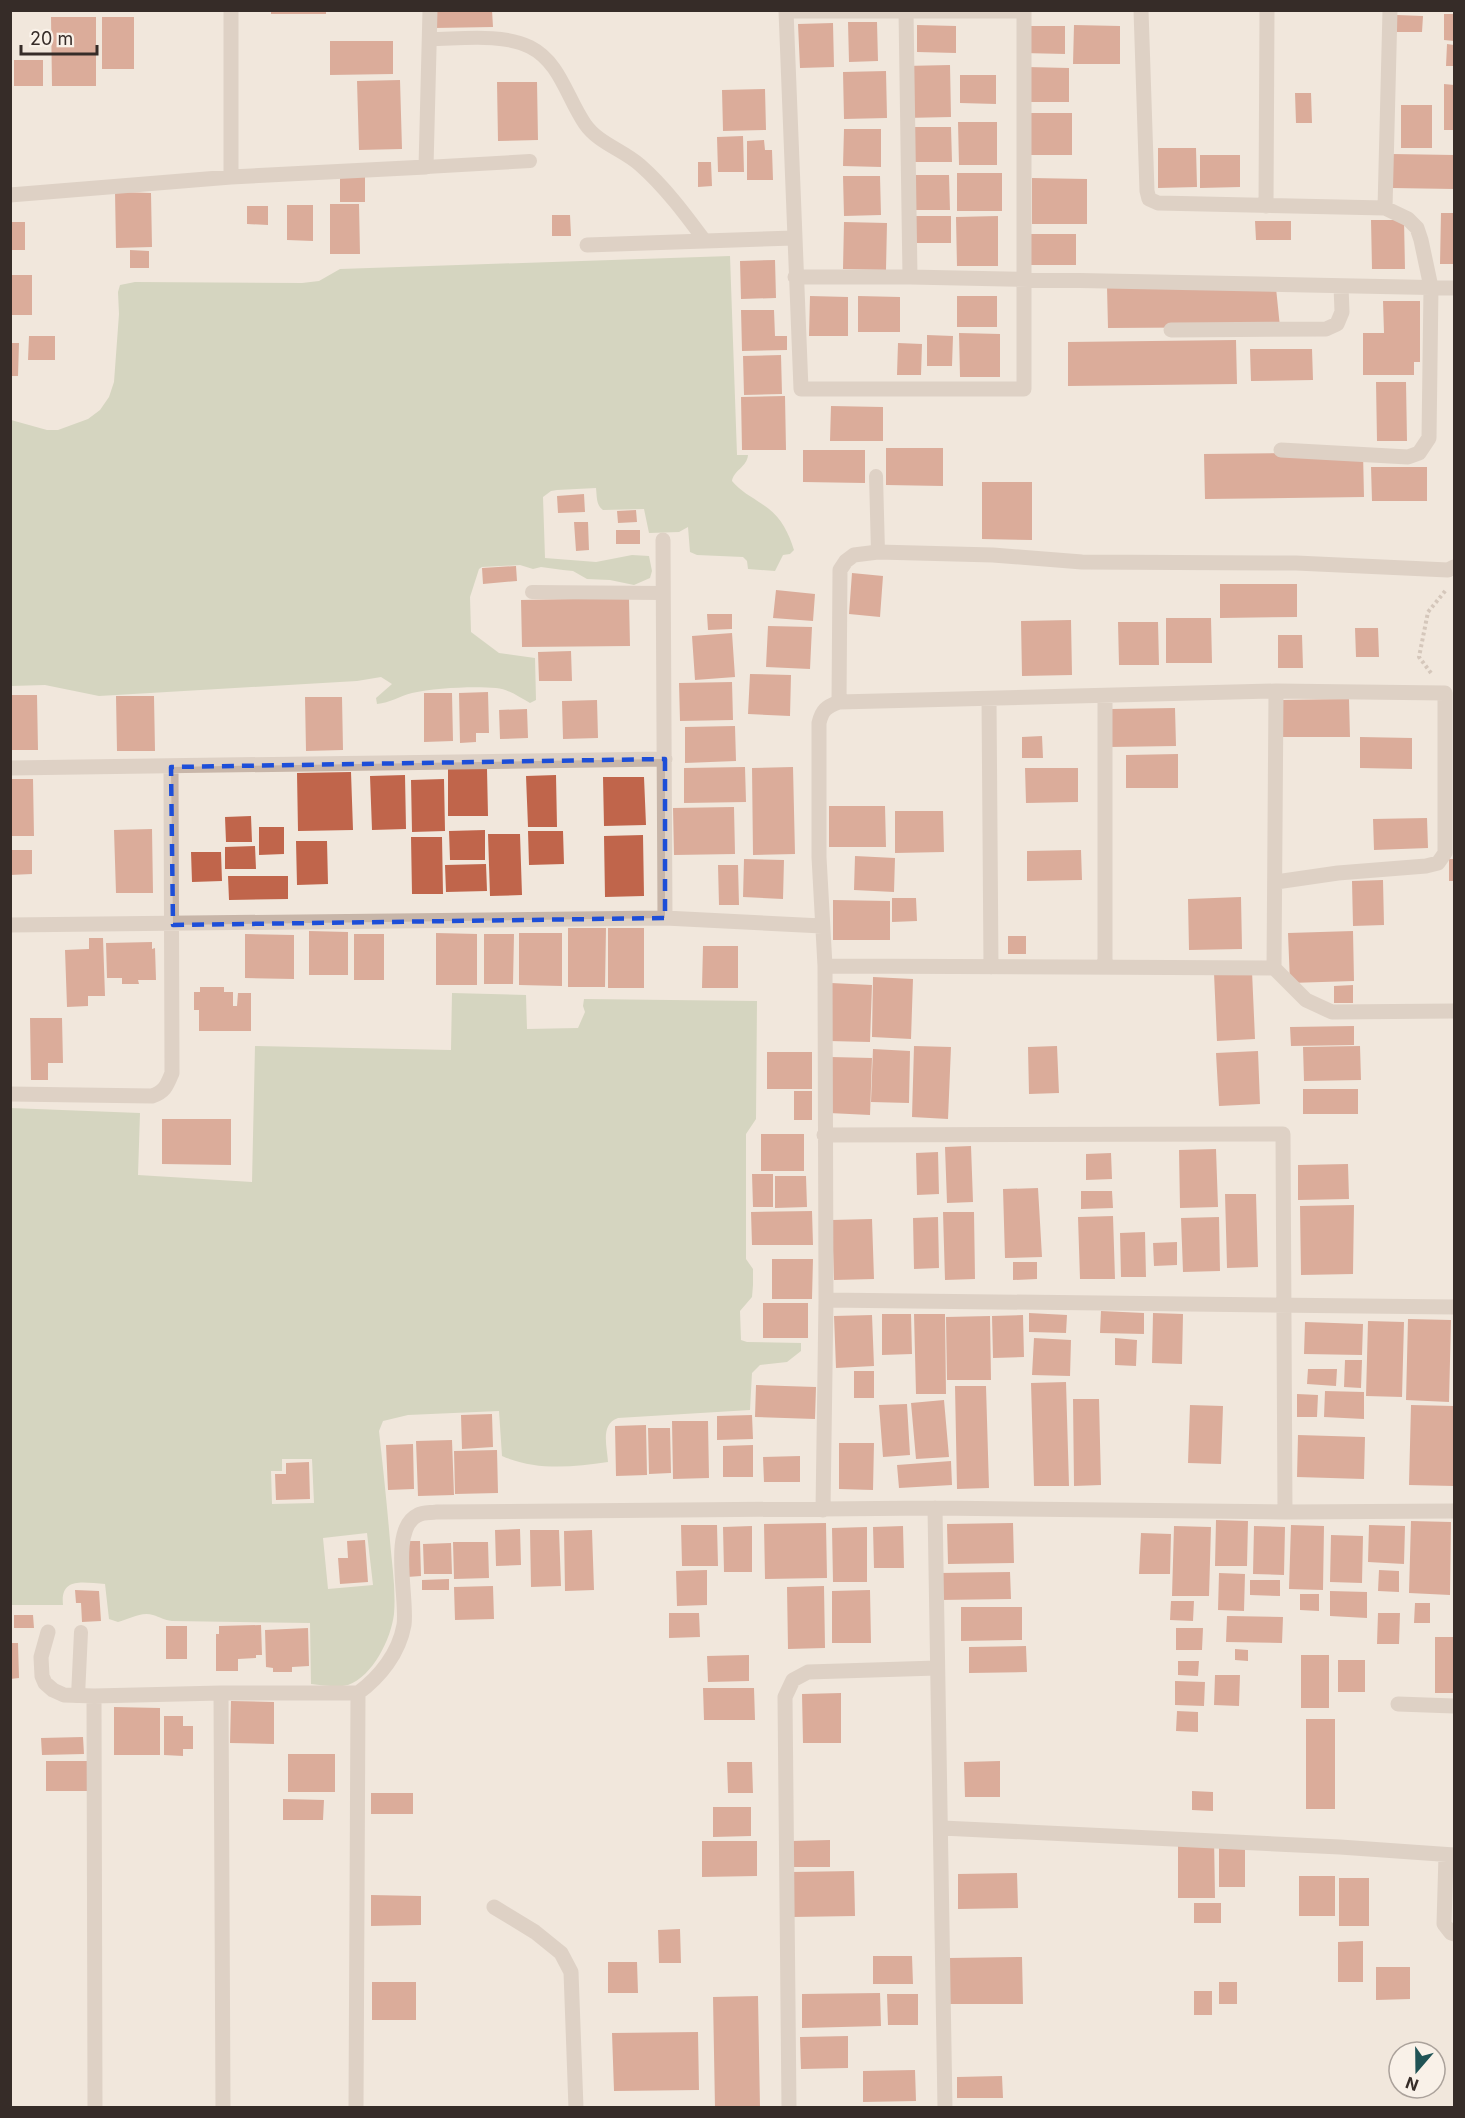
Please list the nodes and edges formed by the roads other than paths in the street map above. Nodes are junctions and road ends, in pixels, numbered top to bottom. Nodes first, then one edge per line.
1 (231, 10) edge
2 (430, 10) edge
3 (906, 10) edge
4 (1141, 10) edge
5 (1267, 10) edge
6 (1390, 10) edge
7 (430, 39) junction
8 (530, 161) dead end
9 (426, 167) junction
10 (231, 177) junction
11 (10, 195) edge
12 (1266, 206) junction
13 (1385, 208) junction
14 (794, 238) junction
15 (705, 241) junction
16 (587, 245) dead end
17 (795, 277) junction
18 (910, 277) junction
19 (1023, 280) junction
20 (1341, 285) junction
21 (1431, 287) junction
22 (1455, 288) edge
23 (1172, 330) dead end
24 (1281, 450) dead end
25 (876, 476) dead end
26 (663, 540) dead end
27 (878, 552) junction
28 (1455, 567) edge
29 (532, 592) dead end
30 (663, 593) junction
31 (1276, 692) junction
32 (1105, 696) junction
33 (989, 699) junction
34 (838, 702) junction
35 (664, 759) junction
36 (171, 767) junction
37 (10, 768) edge
38 (1450, 853) edge
39 (1276, 882) junction
40 (665, 918) junction
41 (173, 925) junction
42 (10, 926) edge
43 (822, 926) junction
44 (825, 966) junction
45 (991, 967) junction
46 (1105, 967) junction
47 (1274, 968) junction
48 (1455, 1011) edge
49 (10, 1094) edge
50 (824, 1136) junction
51 (826, 1300) junction
52 (1284, 1305) junction
53 (1455, 1307) edge
54 (935, 1508) junction
55 (823, 1510) junction
56 (1455, 1511) edge
57 (1286, 1512) junction
58 (48, 1632) dead end
59 (81, 1632) dead end
60 (937, 1668) junction
61 (221, 1693) junction
62 (358, 1693) junction
63 (78, 1696) junction
64 (94, 1696) junction
65 (1398, 1704) dead end
66 (1455, 1706) edge
67 (942, 1828) junction
68 (1450, 1855) edge
69 (494, 1907) dead end
70 (1455, 1934) edge
71 (95, 2108) edge
72 (223, 2108) edge
73 (356, 2108) edge
74 (576, 2108) edge
75 (789, 2108) edge
76 (945, 2108) edge

1 - 10 street
2 - 7 street
3 - 14 street
3 - 18 street
3 - 19 street
4 - 12 street
5 - 12 street
6 - 13 street
7 - 9 street
7 - 15 lane
8 - 9 lane
9 - 10 street
10 - 11 street
12 - 13 street
13 - 21 street
14 - 15 street
14 - 17 street
15 - 16 street
17 - 18 street
17 - 19 street
18 - 19 street
19 - 20 street
20 - 21 street
20 - 23 street
21 - 22 street
21 - 24 street
25 - 27 lane
26 - 30 street
27 - 28 street
27 - 34 street
29 - 30 lane
30 - 35 street
31 - 32 street
31 - 38 street
31 - 39 street
32 - 33 street
32 - 46 street
33 - 34 street
33 - 45 street
34 - 43 street
35 - 36 street
35 - 40 street
36 - 37 street
36 - 41 street
38 - 39 street
39 - 47 street
40 - 41 street
40 - 43 street
41 - 42 street
41 - 49 street
43 - 44 street
44 - 45 street
44 - 50 street
45 - 46 street
46 - 47 street
47 - 48 street
50 - 51 street
50 - 52 street
51 - 52 street
51 - 55 street
52 - 53 street
52 - 57 street
54 - 55 street
54 - 57 street
54 - 60 street
55 - 62 street
56 - 57 street
58 - 63 street
59 - 63 lane
60 - 67 street
60 - 75 street
61 - 62 street
61 - 64 street
61 - 72 street
62 - 73 street
63 - 64 street
64 - 71 street
65 - 66 street
67 - 68 street
67 - 76 street
68 - 70 street
69 - 74 street

